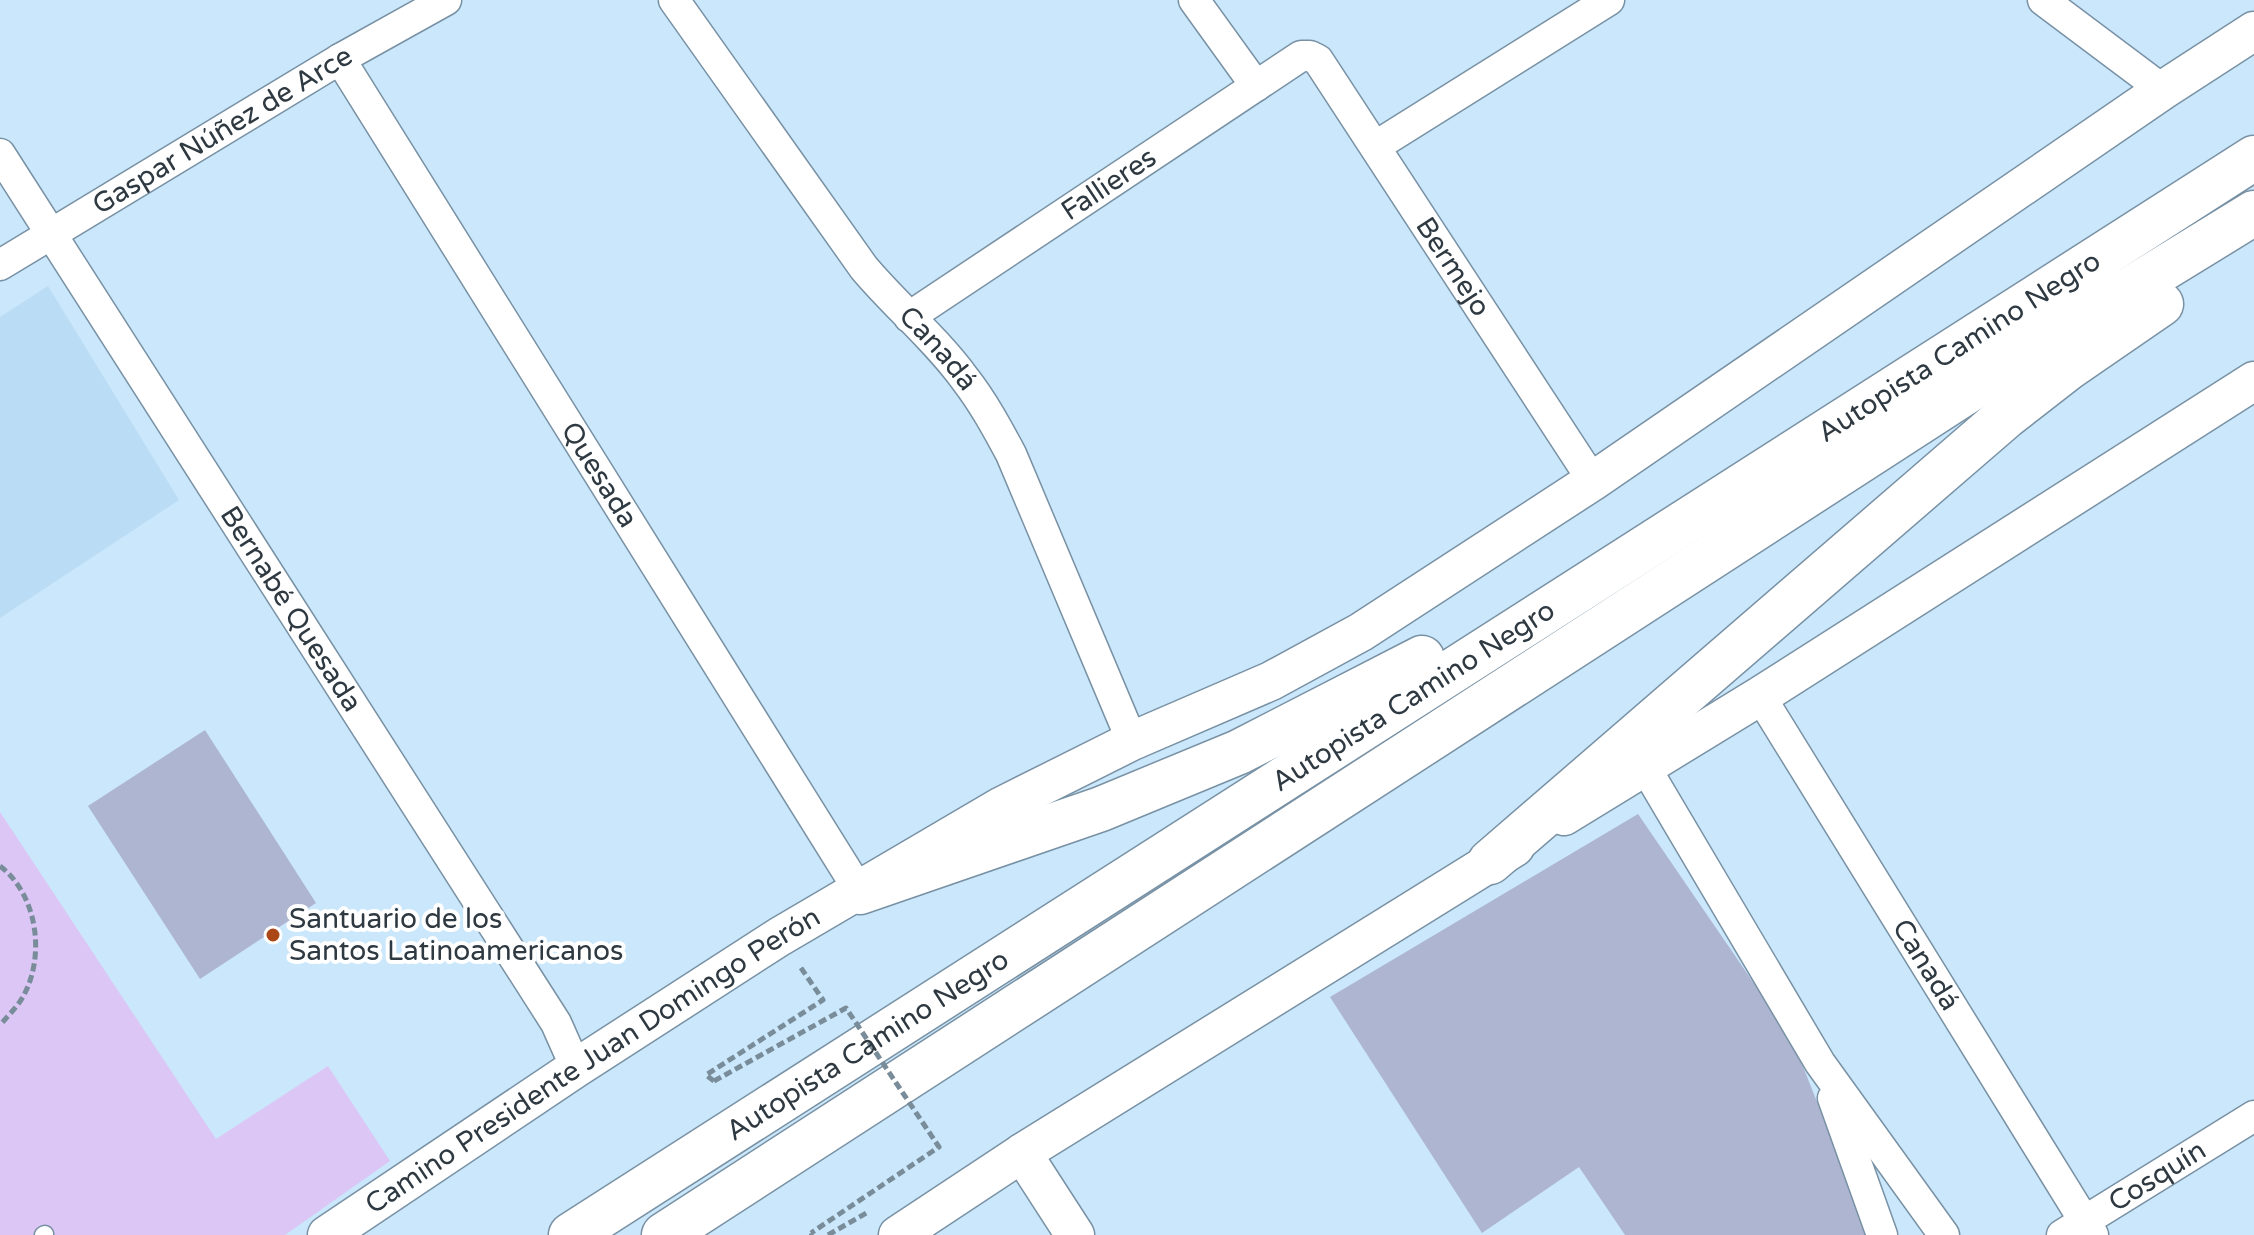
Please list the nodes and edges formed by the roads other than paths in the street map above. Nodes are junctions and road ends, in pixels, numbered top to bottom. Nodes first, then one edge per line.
1 (446, 0) edge
2 (674, 0) edge
3 (1194, 0) edge
4 (1609, 0) edge
5 (2043, 0) edge
6 (2254, 31) edge
7 (1310, 56) joint
8 (340, 59) junction
9 (1256, 86) junction
10 (2163, 90) junction
11 (1376, 146) junction
12 (0, 154) edge
13 (2254, 158) edge
14 (2254, 213) edge
15 (51, 232) junction
16 (2254, 239) edge
17 (0, 265) edge
18 (909, 317) junction
19 (2254, 381) edge
20 (1593, 481) junction
21 (1669, 530) junction
22 (1760, 696) junction
23 (1132, 741) junction
24 (1645, 767) junction
25 (1490, 862) junction
26 (860, 892) junction
27 (1820, 1063) junction
28 (576, 1068) junction
29 (2254, 1116) edge
30 (1022, 1153) junction
31 (2080, 1231) edge
32 (327, 1235) edge
33 (571, 1235) edge
34 (664, 1235) edge
35 (898, 1235) edge
36 (1075, 1235) edge
37 (1882, 1235) edge
38 (1944, 1235) edge

1 - 8 street, Gaspar Núñez de Arce
2 - 18 street, Canadá
3 - 9 street
4 - 11 street
5 - 10 street
6 - 10 street, Camino Presidente Juan Domingo Perón
7 - 9 street, Fallieres
7 - 11 street, Bermejo
8 - 15 street, Gaspar Núñez de Arce
8 - 26 street, Quesada
9 - 18 street, Fallieres
10 - 20 street, Camino Presidente Juan Domingo Perón
11 - 20 street, Bermejo
12 - 15 street, Bernabé Quesada
13 - 21 highway, Autopista Camino Negro
14 - 34 highway, Autopista Camino Negro
15 - 17 street, Gaspar Núñez de Arce
15 - 28 street, Bernabé Quesada
16 - 25 highway
18 - 23 street, Canadá
19 - 22 street
20 - 23 street, Camino Presidente Juan Domingo Perón
21 - 26 highway
21 - 33 highway, Autopista Camino Negro
22 - 24 street
22 - 31 street, Canadá
23 - 26 street, Camino Presidente Juan Domingo Perón
24 - 25 street
24 - 27 street
25 - 30 street
26 - 28 street, Camino Presidente Juan Domingo Perón
27 - 37 street
27 - 38 street
28 - 32 street, Camino Presidente Juan Domingo Perón
29 - 31 street, Cosquín
30 - 35 street
30 - 36 street

